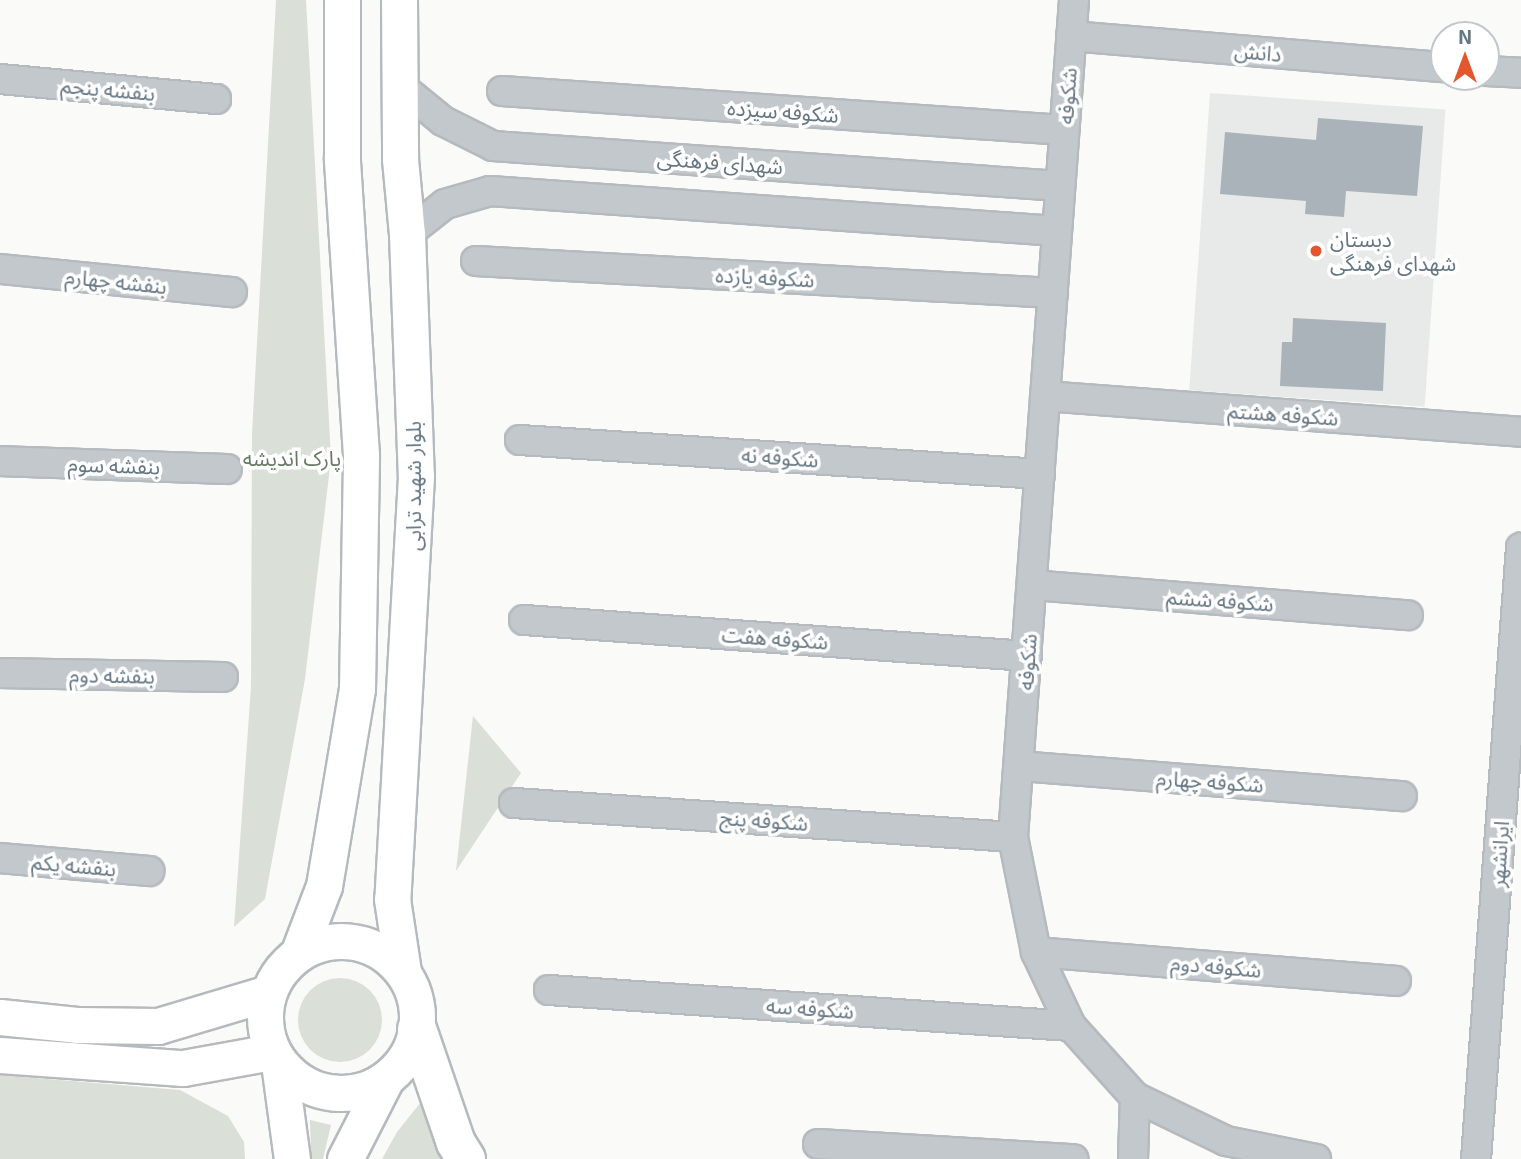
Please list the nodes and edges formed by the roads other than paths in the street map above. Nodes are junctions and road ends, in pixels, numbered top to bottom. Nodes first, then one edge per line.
1 (342, 0) edge
2 (399, 0) edge
3 (1074, 0) edge
4 (1071, 36) junction
5 (1430, 66) edge
6 (1500, 72) edge
7 (1521, 74) edge
8 (0, 79) edge
9 (398, 85) junction
10 (502, 91) dead end
11 (216, 99) dead end
12 (1064, 130) junction
13 (1060, 186) junction
14 (1057, 231) junction
15 (407, 234) junction
16 (476, 261) dead end
17 (0, 269) edge
18 (232, 292) dead end
19 (1053, 293) junction
20 (1045, 396) junction
21 (1521, 432) edge
22 (520, 440) dead end
23 (0, 461) edge
24 (227, 469) dead end
25 (1040, 474) junction
26 (1521, 548) edge
27 (1032, 585) junction
28 (1408, 615) dead end
29 (524, 620) dead end
30 (1027, 656) junction
31 (0, 673) edge
32 (223, 677) dead end
33 (1018, 766) junction
34 (1402, 796) dead end
35 (514, 803) dead end
36 (1013, 837) junction
37 (0, 859) edge
38 (149, 871) dead end
39 (1036, 952) junction
40 (298, 954) junction
41 (402, 972) junction
42 (1396, 981) dead end
43 (549, 990) dead end
44 (268, 993) junction
45 (0, 1017) edge
46 (1070, 1026) junction
47 (417, 1029) junction
48 (0, 1055) edge
49 (276, 1058) junction
50 (386, 1079) junction
51 (1135, 1097) junction
52 (818, 1144) dead end
53 (292, 1159) edge
54 (345, 1159) edge
55 (466, 1159) edge
56 (1074, 1159) edge
57 (1133, 1159) edge
58 (1316, 1159) edge
59 (1476, 1159) edge

1 - 40 main road
2 - 9 main road, بلوار شهید ترابی
3 - 4 street, شکوفه
4 - 5 street, دانش
4 - 12 street, شکوفه
6 - 7 street
8 - 11 street, بنفشه پنجم
9 - 13 street, شهدای فرهنگی
9 - 15 main road, بلوار شهید ترابی
10 - 12 street, شکوفه سیزده
12 - 13 street, شکوفه
13 - 14 street, شکوفه
14 - 15 street
14 - 19 street, شکوفه
15 - 41 main road, بلوار شهید ترابی
16 - 19 street, شکوفه یازده
17 - 18 street, بنفشه چهارم
19 - 20 street, شکوفه
20 - 21 street, شکوفه هشتم
20 - 25 street, شکوفه
22 - 25 street, شکوفه نه
23 - 24 street, بنفشه سوم
25 - 27 street, شکوفه
26 - 59 street, ایرانشهر
27 - 28 street, شکوفه ششم
27 - 30 street, شکوفه
29 - 30 street, شکوفه هفت
30 - 33 street, شکوفه
31 - 32 street, بنفشه دوم
33 - 34 street, شکوفه چهارم
33 - 36 street, شکوفه
35 - 36 street, شکوفه پنج
36 - 39 street, شکوفه
37 - 38 street, بنفشه یکم
39 - 42 street, شکوفه دوم
39 - 46 street, شکوفه
40 - 41 main road
40 - 44 main road
41 - 47 main road
43 - 46 street, شکوفه سه
44 - 45 main road
44 - 49 main road
46 - 51 street, شکوفه
47 - 50 main road
47 - 55 highway
48 - 49 main road
49 - 50 main road
49 - 53 main road
50 - 54 main road
51 - 57 street
51 - 58 street, شکوفه
52 - 56 street

